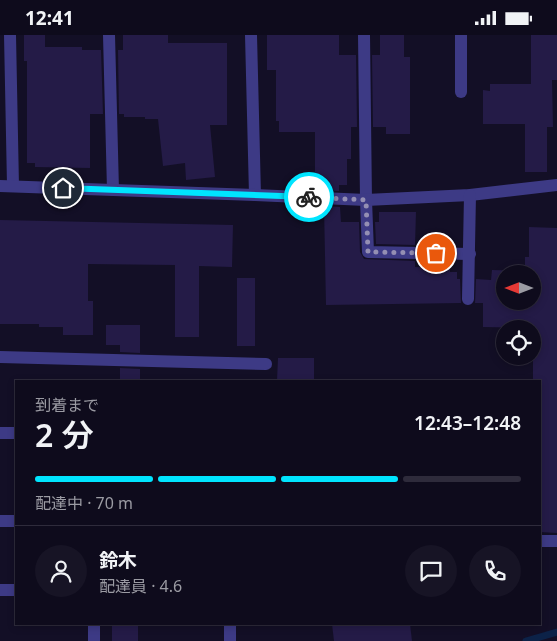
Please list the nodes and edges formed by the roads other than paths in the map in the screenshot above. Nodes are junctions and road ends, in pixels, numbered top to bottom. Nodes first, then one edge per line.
1 (10, 35) edge
2 (109, 35) edge
3 (251, 35) edge
4 (364, 35) edge
5 (461, 35) edge
6 (461, 92) dead end
7 (557, 185) edge
8 (6, 186) edge
9 (113, 190) junction
10 (255, 195) junction
11 (470, 195) junction
12 (366, 200) junction
13 (470, 254) junction
14 (468, 299) dead end
15 (0, 357) edge
16 (266, 364) dead end
17 (0, 433) edge
18 (15, 433) edge
19 (0, 521) edge
20 (15, 521) edge
21 (541, 541) edge
22 (557, 541) edge
23 (0, 590) edge
24 (15, 590) edge
25 (94, 625) edge
26 (230, 625) edge
27 (94, 641) edge
28 (230, 641) edge

1 - 8 street
2 - 9 street
3 - 10 street
4 - 12 street
5 - 6 street
7 - 11 street
8 - 9 street
9 - 10 street
10 - 12 street
11 - 12 street
11 - 13 street
12 - 13 street
13 - 14 street
15 - 16 street
17 - 18 street
19 - 20 street
21 - 22 street
23 - 24 street
25 - 27 street
26 - 28 street

